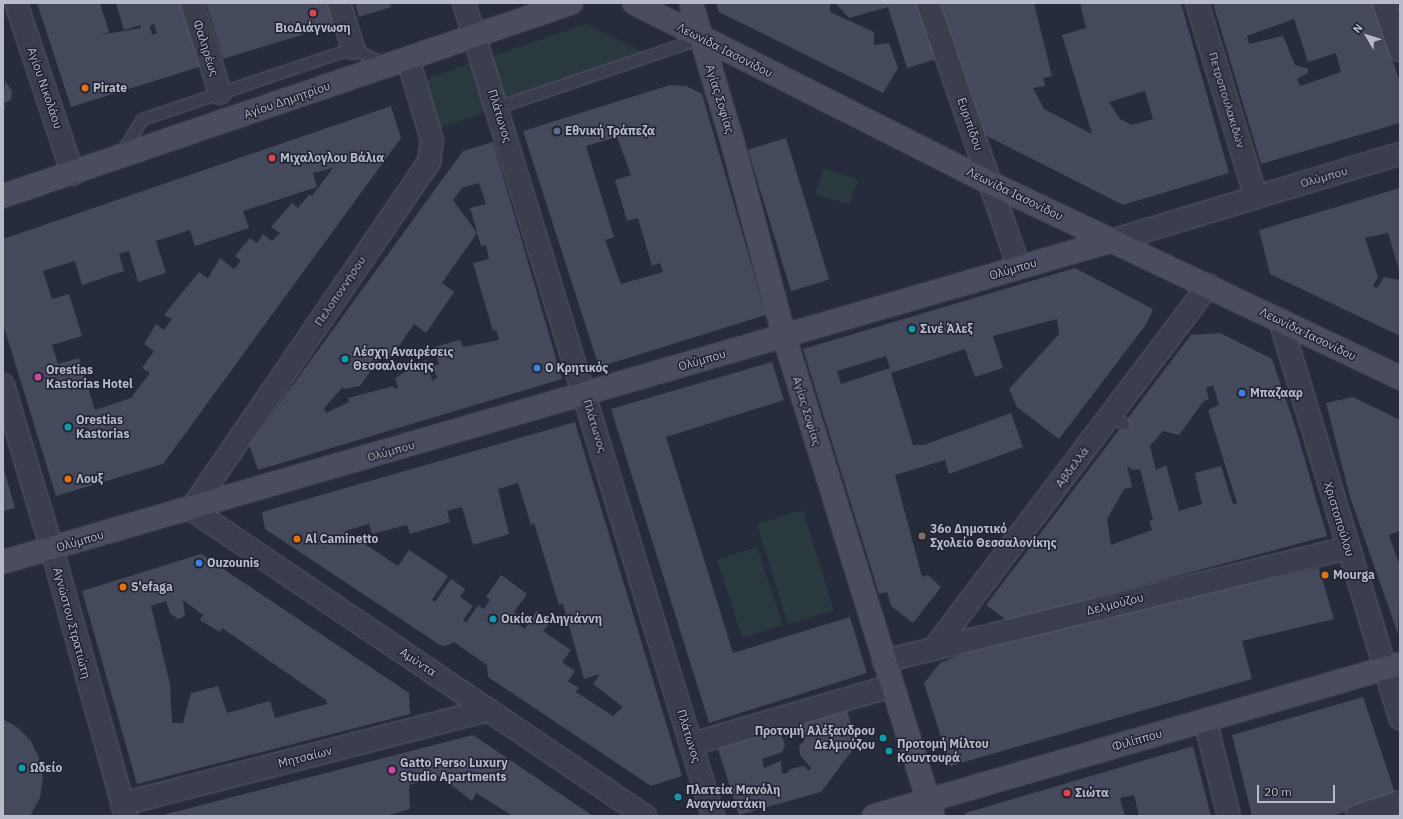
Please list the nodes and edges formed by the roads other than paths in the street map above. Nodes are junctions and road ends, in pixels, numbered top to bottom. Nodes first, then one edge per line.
1 (16, 3) edge
2 (192, 3) edge
3 (339, 3) edge
4 (464, 3) edge
5 (571, 3) edge
6 (634, 3) edge
7 (691, 3) edge
8 (928, 3) edge
9 (1198, 3) edge
10 (1384, 3) edge
11 (475, 36) junction
12 (701, 38) junction
13 (353, 48) junction
14 (1400, 50) edge
15 (398, 63) junction
16 (220, 94) junction
17 (498, 108) junction
18 (1400, 154) edge
19 (118, 158) junction
20 (74, 174) junction
21 (990, 183) junction
22 (3, 196) edge
23 (1256, 197) junction
24 (1111, 240) junction
25 (1019, 267) junction
26 (1208, 286) junction
27 (1280, 320) junction
28 (784, 336) junction
29 (1400, 378) edge
30 (3, 385) edge
31 (585, 394) junction
32 (191, 509) junction
33 (1348, 548) junction
34 (52, 549) junction
35 (3, 562) edge
36 (935, 647) junction
37 (884, 661) junction
38 (1392, 666) edge
39 (892, 686) junction
40 (488, 710) junction
41 (1400, 718) edge
42 (1205, 720) junction
43 (692, 744) junction
44 (1400, 802) edge
45 (931, 808) edge
46 (124, 810) edge
47 (645, 816) edge
48 (713, 816) edge
49 (874, 816) edge
50 (1229, 816) edge
51 (1357, 816) edge

1 - 20 street, Αγίου Νικολάου
2 - 16 street, Φαληρέως
3 - 13 street
4 - 11 street, Πλάτωνος
5 - 11 main road, Αγίου Δημητρίου
6 - 12 main road, Λεωνίδα Ιασονίδου
7 - 12 main road, Αγίας Σοφίας
8 - 21 street, Ευριπίδου
9 - 23 street, Πετροπουλακιδών
10 - 14 street
11 - 15 main road, Αγίου Δημητρίου
11 - 17 street, Πλάτωνος
12 - 17 lane
12 - 21 main road, Λεωνίδα Ιασονίδου
12 - 28 main road, Αγίας Σοφίας
13 - 15 lane
13 - 16 lane
15 - 19 main road, Αγίου Δημητρίου
15 - 32 street, Πελοποννήσου
16 - 19 lane
17 - 31 street, Πλάτωνος
18 - 23 street, Ολύμπου
19 - 20 main road, Αγίου Δημητρίου
20 - 22 main road, Αγίου Δημητρίου
21 - 24 main road, Λεωνίδα Ιασονίδου
21 - 25 street, Ευριπίδου
23 - 24 street, Ολύμπου
24 - 25 main road, Ολύμπου
24 - 26 main road, Λεωνίδα Ιασονίδου
25 - 28 main road, Ολύμπου
26 - 27 main road, Λεωνίδα Ιασονίδου
26 - 36 street, Αβδελλά
27 - 29 main road, Λεωνίδα Ιασονίδου
27 - 33 street, Χριστοπούλου
28 - 31 main road, Ολύμπου
28 - 37 main road, Αγίας Σοφίας
30 - 34 street, Αγνώστου Στρατιώτη
31 - 32 main road, Ολύμπου
31 - 43 street, Πλάτωνος
32 - 34 main road, Ολύμπου
32 - 40 street, Αμύντα
33 - 36 street, Δελμούζου
33 - 38 street, Χριστοπούλου
34 - 35 main road, Ολύμπου
34 - 46 street, Αγνώστου Στρατιώτη
36 - 37 street, Δελμούζου
37 - 39 main road, Αγίας Σοφίας
38 - 41 street, Χριστοπούλου
38 - 42 main road, Φιλίππου
39 - 43 street
39 - 45 main road, Αγίας Σοφίας
40 - 46 street, Μητσαίων
40 - 47 street, Αμύντα
42 - 45 main road, Φιλίππου
42 - 50 street
43 - 48 street, Πλάτωνος
44 - 51 street
45 - 49 main road, Φιλίππου

